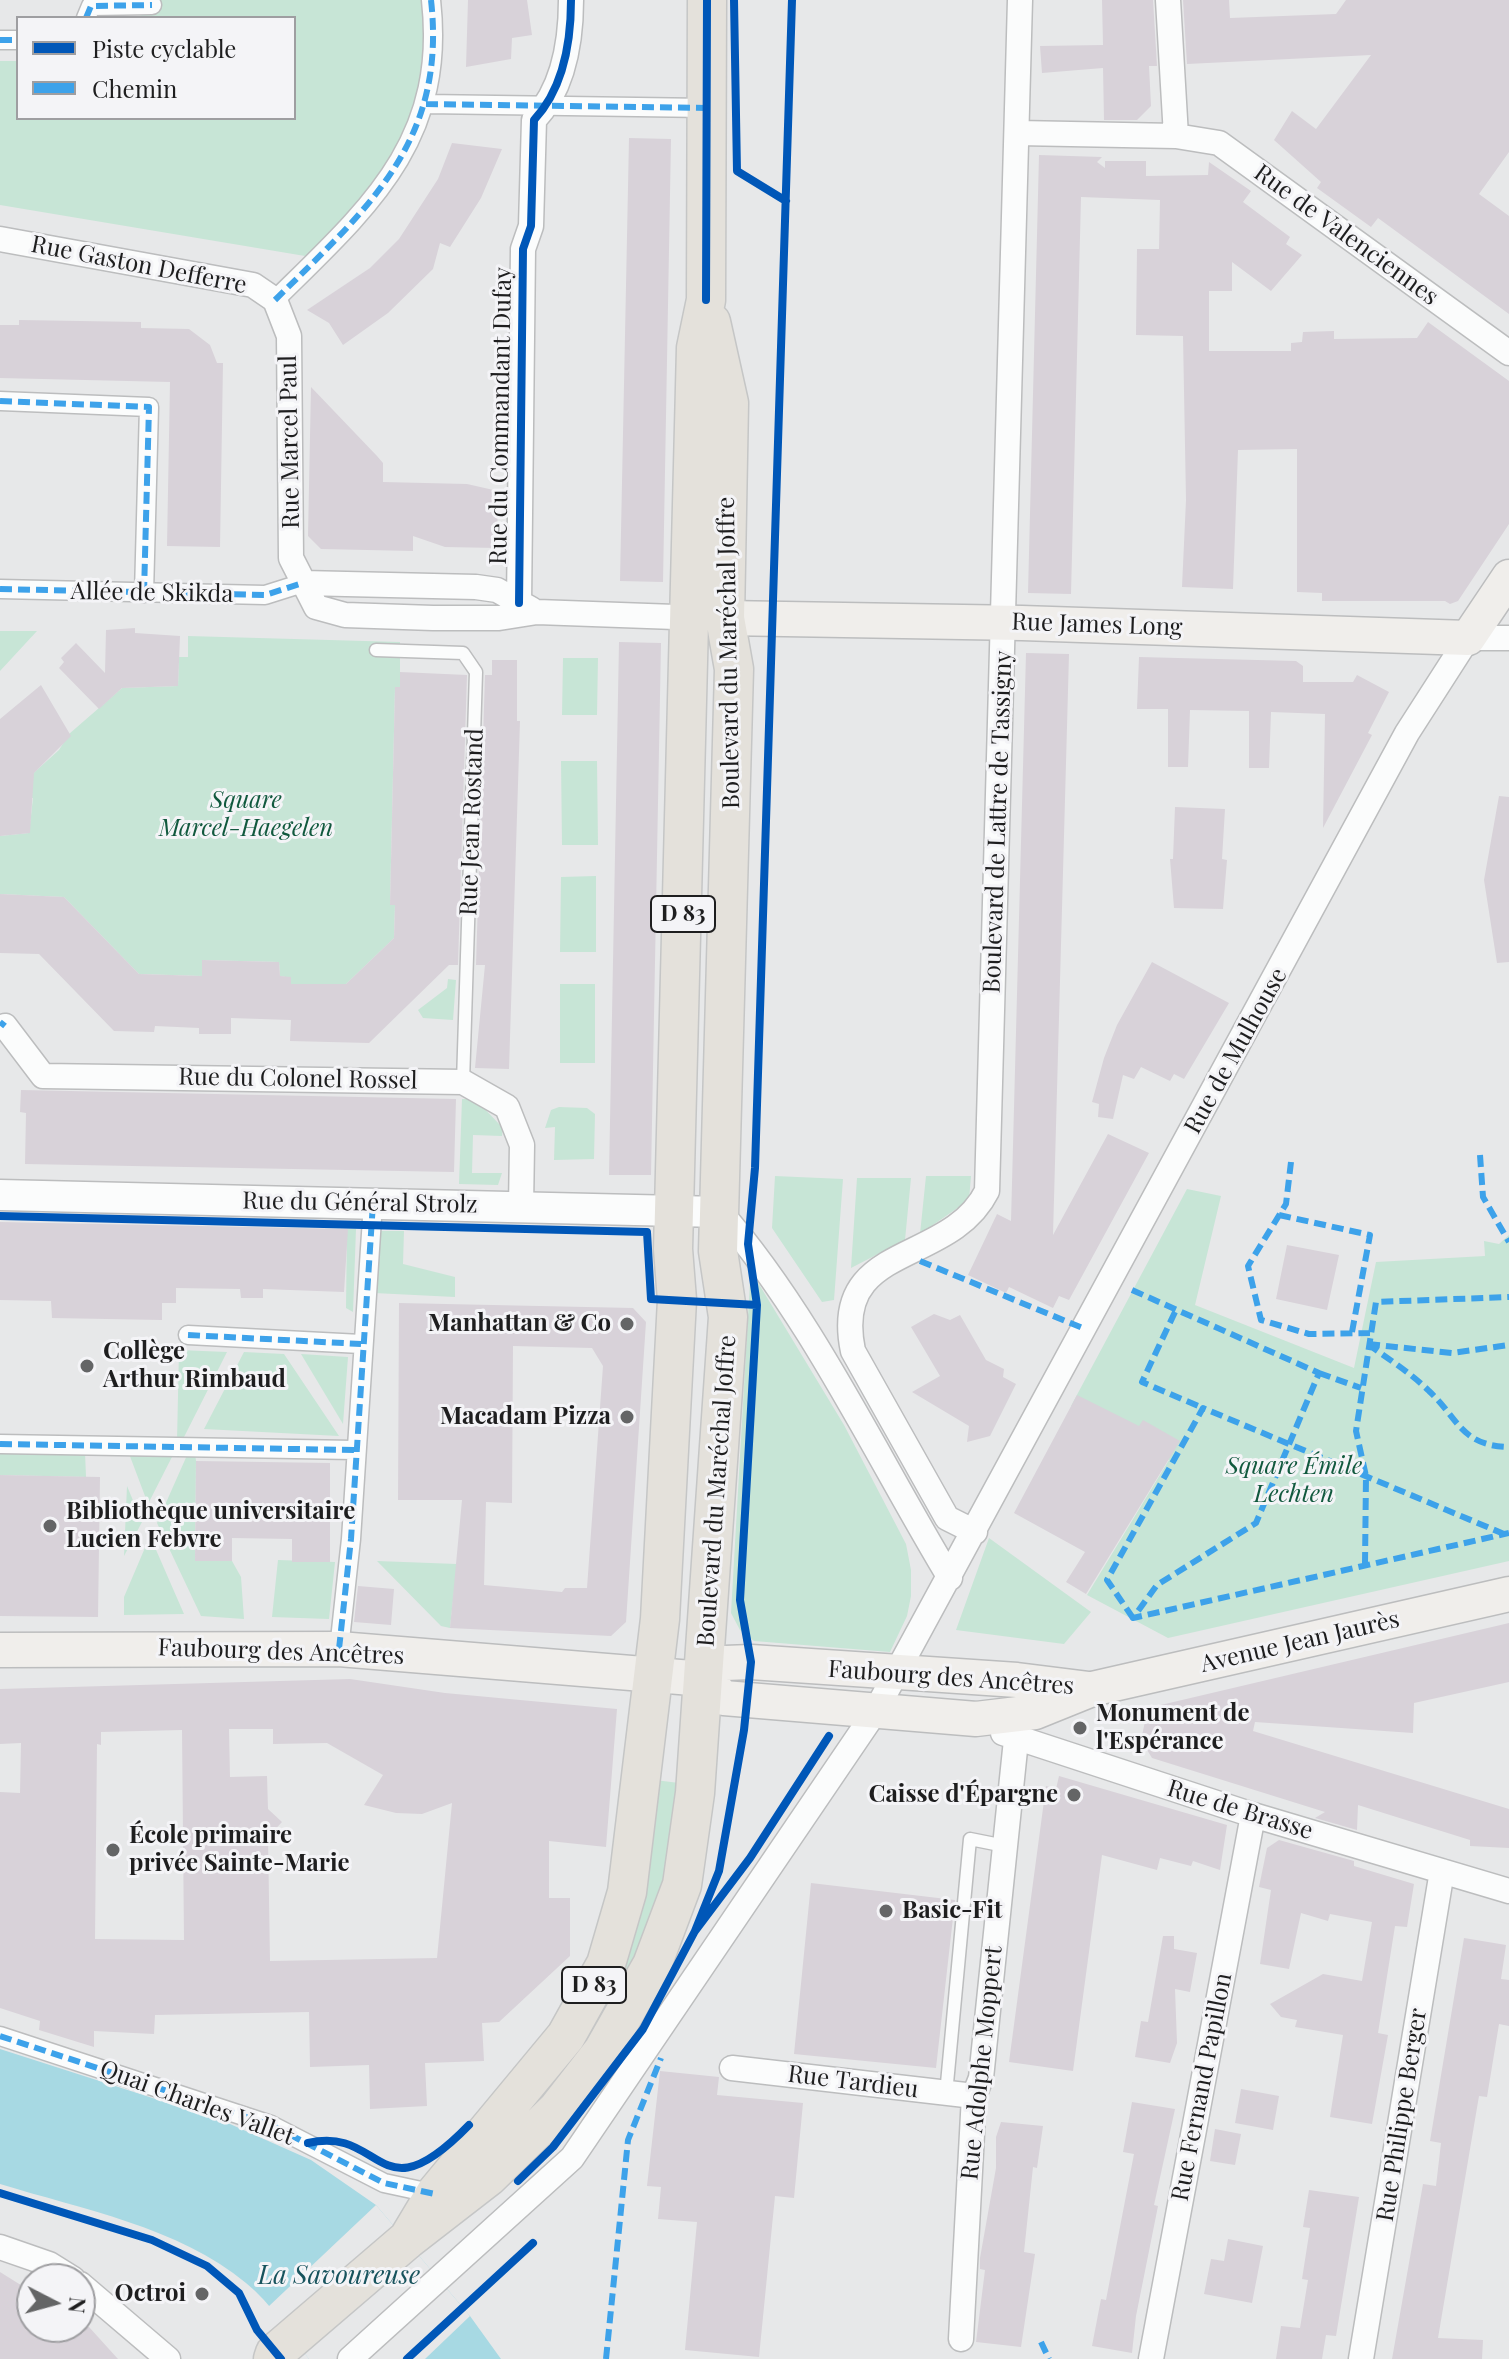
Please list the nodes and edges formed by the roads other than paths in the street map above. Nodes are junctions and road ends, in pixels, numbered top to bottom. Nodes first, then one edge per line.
1 (431, 0) edge
2 (571, 0) edge
3 (707, 0) edge
4 (1020, 0) edge
5 (1168, 0) edge
6 (152, 5) dead end
7 (87, 16) edge
8 (426, 104) junction
9 (547, 106) junction
10 (707, 108) junction
11 (1018, 133) junction
12 (1176, 136) junction
13 (0, 239) edge
14 (275, 300) junction
15 (1509, 353) edge
16 (0, 401) edge
17 (1509, 577) edge
18 (303, 583) junction
19 (0, 589) edge
20 (144, 593) junction
21 (528, 608) junction
22 (708, 618) junction
23 (1003, 622) junction
24 (1468, 638) junction
25 (1509, 638) edge
26 (376, 650) dead end
27 (3, 1024) edge
28 (463, 1082) junction
29 (0, 1195) edge
30 (373, 1203) junction
31 (521, 1207) junction
32 (676, 1210) junction
33 (720, 1212) junction
34 (188, 1335) dead end
35 (361, 1344) junction
36 (0, 1444) edge
37 (354, 1450) junction
38 (975, 1532) junction
39 (950, 1578) junction
40 (1509, 1594) edge
41 (339, 1649) junction
42 (0, 1650) edge
43 (897, 1673) junction
44 (652, 1677) junction
45 (704, 1679) junction
46 (1092, 1689) junction
47 (875, 1712) junction
48 (976, 1719) junction
49 (1016, 1740) junction
50 (1253, 1815) junction
51 (1005, 1846) junction
52 (1442, 1871) junction
53 (1509, 1891) edge
54 (0, 2036) edge
55 (732, 2068) dead end
56 (946, 2094) junction
57 (974, 2096) junction
58 (435, 2194) junction
59 (408, 2239) junction
60 (0, 2247) edge
61 (46, 2263) edge
62 (96, 2298) edge
63 (961, 2339) dead end
64 (280, 2350) edge
65 (168, 2359) edge
66 (350, 2359) edge
67 (1151, 2359) edge
68 (1361, 2359) edge

1 - 8 street
2 - 9 street, Rue du Commandant Dufay
3 - 10 main road, D 83
4 - 11 street, Boulevard de Lattre de Tassigny
5 - 12 street
6 - 7 street
8 - 9 street
8 - 14 street
9 - 10 street
9 - 21 street, Rue du Commandant Dufay
10 - 22 main road, Boulevard du Maréchal Joffre / D 83
11 - 12 street, Rue de Valenciennes
11 - 23 street, Boulevard de Lattre de Tassigny
12 - 15 street, Rue de Valenciennes
13 - 14 street, Rue Gaston Defferre
14 - 18 street, Rue Marcel Paul
16 - 20 street
17 - 24 main road, Rue de Mulhouse
18 - 20 street, Allée de Skikda
18 - 21 street, Rue Marcel Paul
19 - 20 street, Allée de Skikda
21 - 22 street, Rue Marcel Paul
22 - 23 main road, Rue James Long
22 - 32 main road, Boulevard du Maréchal Joffre / D 83
22 - 33 main road, Boulevard du Maréchal Joffre / D 83
23 - 24 main road, Rue James Long
23 - 38 street, Boulevard de Lattre de Tassigny
24 - 25 street
24 - 38 street, Rue de Mulhouse
26 - 28 lane, Rue Jean Rostand
27 - 28 street, Rue du Colonel Rossel
28 - 31 street, Rue du Colonel Rossel
29 - 30 street, Rue du Général Strolz
30 - 31 street, Rue du Général Strolz
30 - 35 street
31 - 32 street, Rue du Général Strolz
32 - 33 street, Rue du Général Strolz
32 - 44 main road, Boulevard du Maréchal Joffre / D 83
33 - 39 street
33 - 45 main road, Boulevard du Maréchal Joffre / D 83
34 - 35 street
35 - 37 street
36 - 37 street
37 - 41 street
38 - 39 street, Rue de Mulhouse
39 - 43 street, Rue de Mulhouse
40 - 46 main road, Avenue Jean Jaurès
41 - 42 main road, Faubourg des Ancêtres
41 - 44 main road, Faubourg des Ancêtres
43 - 45 main road, Faubourg des Ancêtres
43 - 46 main road, Faubourg des Ancêtres
43 - 47 street, Rue de Mulhouse
44 - 45 main road, Faubourg des Ancêtres
44 - 58 main road, D 83
45 - 47 main road, Faubourg des Ancêtres
45 - 59 main road, D 83
46 - 48 main road, Faubourg des Ancêtres
47 - 48 main road, Faubourg des Ancêtres
47 - 66 street, Rue de Mulhouse
48 - 49 street, Rue de Brasse
49 - 50 street, Rue de Brasse
49 - 51 street, Rue Adolphe Moppert
50 - 52 street, Rue de Brasse
50 - 67 street, Rue Fernand Papillon
51 - 56 lane
51 - 57 street, Rue Adolphe Moppert
52 - 53 street, Rue de Brasse
52 - 68 street, Rue Philippe Berger
54 - 58 street, Quai Charles Vallet
55 - 56 street, Rue Tardieu
56 - 57 street, Rue Tardieu
57 - 63 street, Rue Adolphe Moppert
58 - 59 main road, D 83
59 - 64 main road, D 83
60 - 61 street
62 - 65 street

